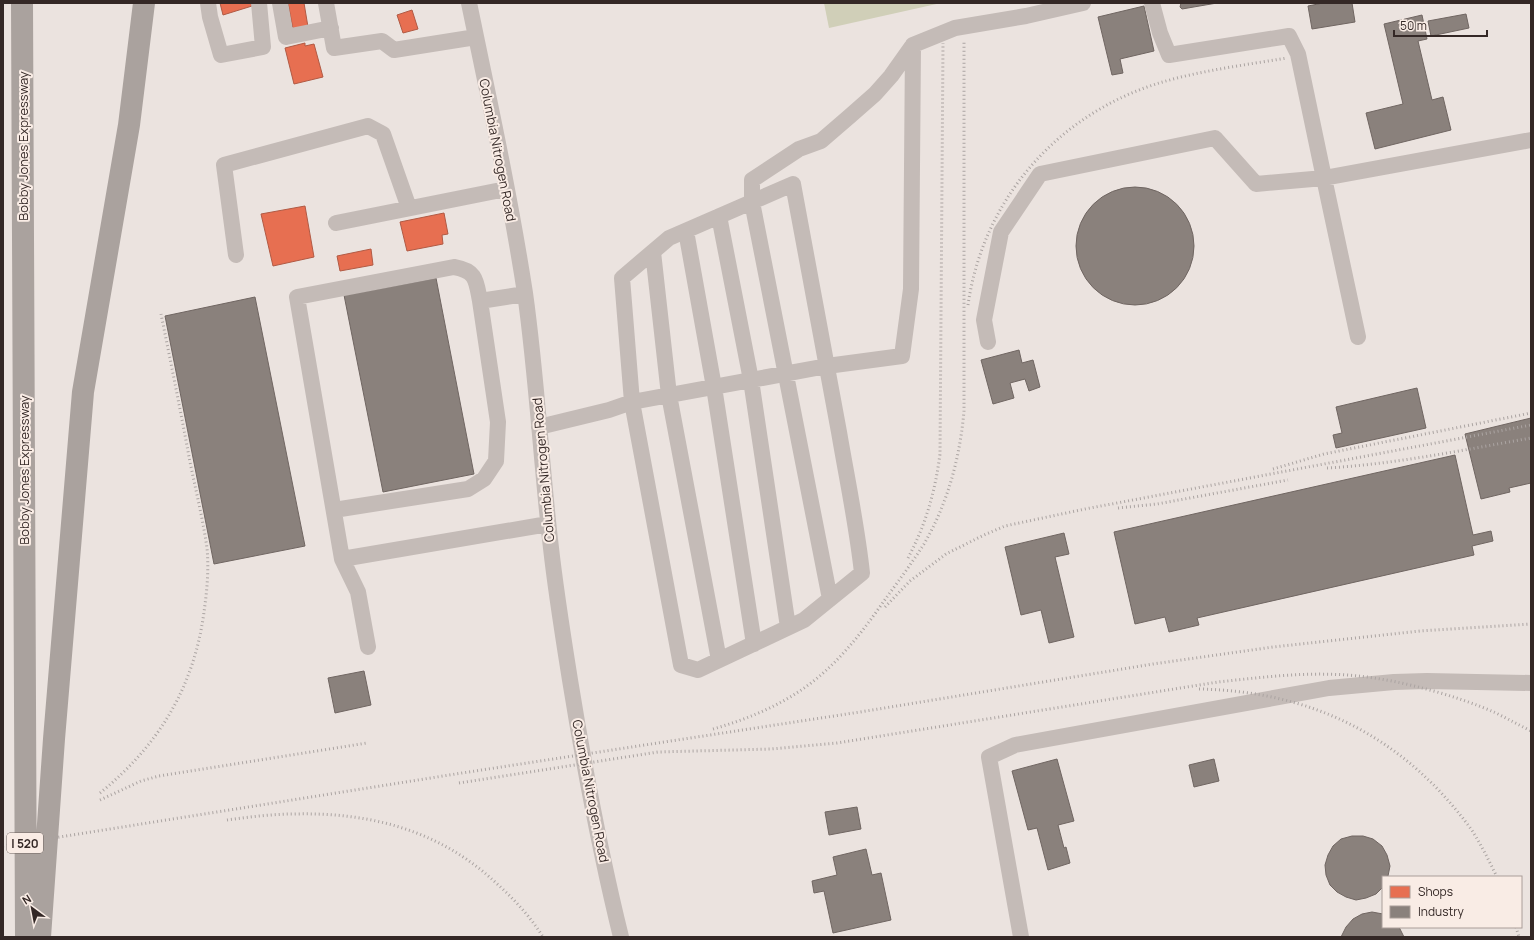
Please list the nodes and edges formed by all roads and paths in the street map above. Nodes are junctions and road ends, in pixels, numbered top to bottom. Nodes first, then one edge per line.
1 (22, 3) edge
2 (144, 3) edge
3 (150, 3) edge
4 (208, 3) edge
5 (259, 3) edge
6 (280, 3) edge
7 (326, 3) edge
8 (469, 3) edge
9 (1083, 3) edge
10 (1152, 3) edge
11 (331, 28) junction
12 (476, 37) junction
13 (913, 45) junction
14 (136, 58) junction
15 (1531, 140) edge
16 (1324, 178) junction
17 (506, 189) junction
18 (752, 202) junction
19 (409, 208) junction
20 (719, 216) junction
21 (336, 223) dead end
22 (686, 231) junction
23 (653, 252) junction
24 (236, 255) dead end
25 (525, 294) junction
26 (480, 301) junction
27 (1358, 337) dead end
28 (988, 342) dead end
29 (826, 366) junction
30 (785, 374) junction
31 (751, 380) junction
32 (714, 387) junction
33 (669, 395) junction
34 (632, 402) junction
35 (539, 427) junction
36 (334, 510) junction
37 (548, 524) junction
38 (342, 559) junction
39 (830, 598) junction
40 (788, 628) junction
41 (754, 644) junction
42 (368, 648) dead end
43 (719, 660) junction
44 (1531, 683) edge
45 (26, 937) edge
46 (40, 937) edge
47 (621, 937) edge
48 (1021, 937) edge

1 - 45 highway, Bobby Jones Expressway / I 520
2 - 14 highway
3 - 14 highway
4 - 5 street
6 - 11 street
7 - 11 street
8 - 12 street, Columbia Nitrogen Road
9 - 13 street
10 - 16 street
11 - 12 street
12 - 17 street, Columbia Nitrogen Road
13 - 18 street
13 - 29 street
14 - 46 highway
15 - 16 street
16 - 27 street
16 - 28 street
17 - 19 street
17 - 25 street, Columbia Nitrogen Road
18 - 20 street
18 - 29 street
18 - 30 street
19 - 21 street
19 - 24 street
20 - 22 street
20 - 31 street
22 - 23 street
22 - 32 street
23 - 33 street
23 - 34 street
25 - 26 street
25 - 35 street, Columbia Nitrogen Road
26 - 36 street
26 - 36 street
29 - 30 street
29 - 39 street
30 - 31 street
30 - 39 street
31 - 32 street
31 - 40 street
32 - 33 street
32 - 41 street
33 - 34 street
33 - 43 street
34 - 35 street
34 - 43 street
35 - 37 street, Columbia Nitrogen Road
36 - 38 street
37 - 38 street
37 - 47 street, Columbia Nitrogen Road
38 - 42 street
39 - 40 street
40 - 41 street
41 - 43 street
44 - 48 street

